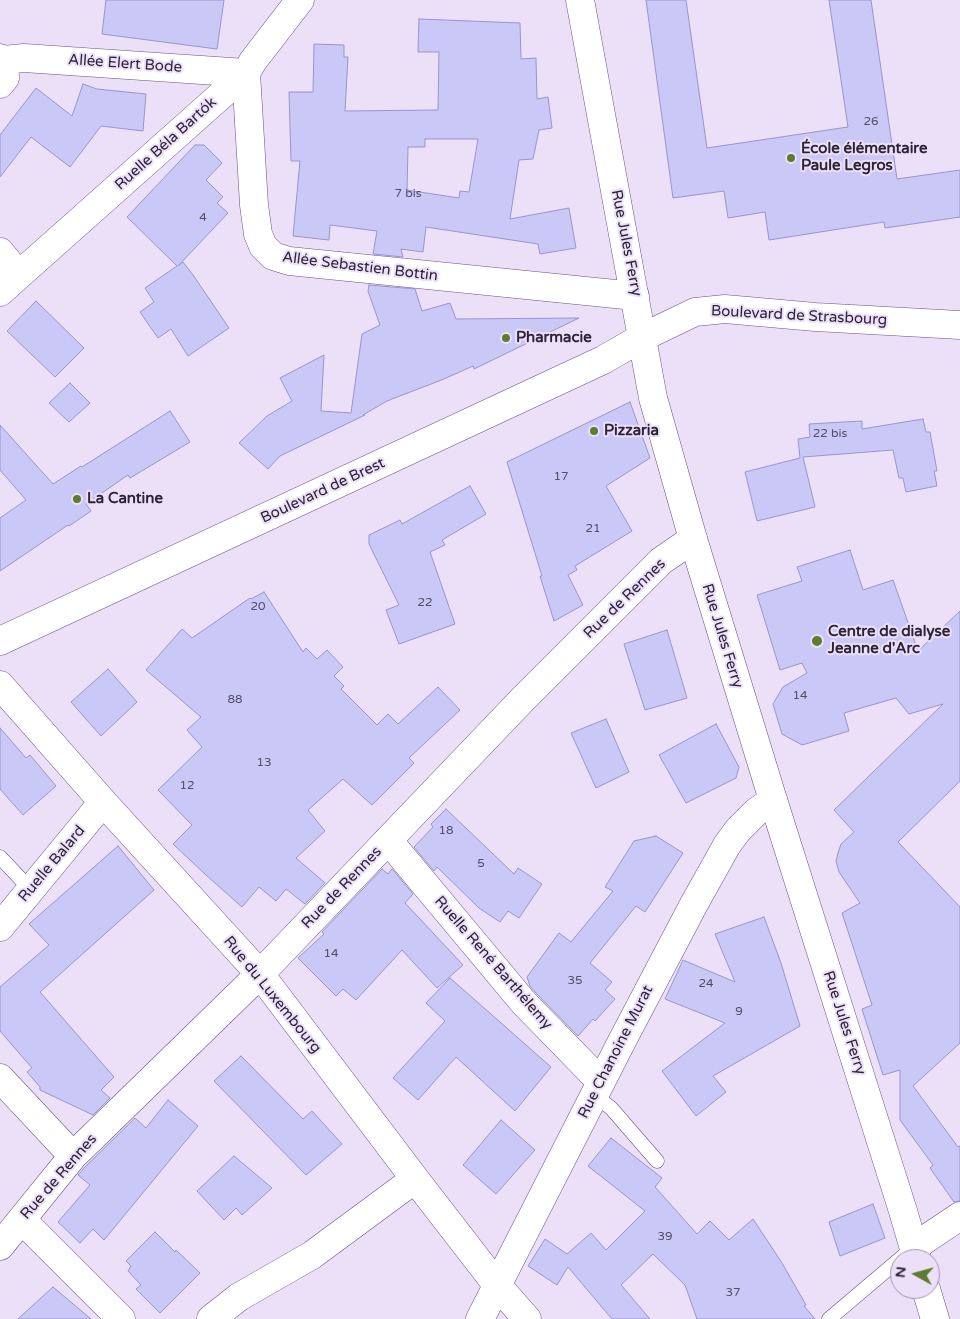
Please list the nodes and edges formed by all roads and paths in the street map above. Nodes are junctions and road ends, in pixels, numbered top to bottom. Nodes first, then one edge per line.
1 (300, 0) edge
2 (580, 0) edge
3 (1, 67) edge
4 (246, 73) junction
5 (0, 252) edge
6 (10, 284) edge
7 (635, 296) junction
8 (960, 325) edge
9 (643, 337) junction
10 (693, 539) junction
11 (0, 641) edge
12 (0, 685) edge
13 (773, 800) junction
14 (103, 802) junction
15 (388, 840) junction
16 (0, 857) edge
17 (31, 890) junction
18 (0, 927) edge
19 (260, 974) junction
20 (0, 1078) edge
21 (598, 1089) junction
22 (73, 1156) junction
23 (657, 1161) dead end
24 (415, 1179) junction
25 (960, 1216) edge
26 (22, 1220) junction
27 (0, 1246) edge
28 (915, 1249) edge
29 (921, 1249) edge
30 (890, 1273) edge
31 (497, 1285) junction
32 (929, 1299) edge
33 (121, 1319) edge
34 (211, 1319) edge
35 (480, 1319) edge
36 (527, 1319) edge
37 (829, 1319) edge
38 (935, 1319) edge

1 - 4 street, Ruelle Béla Bartók
2 - 7 street, Rue Jules Ferry
3 - 4 street, Allée Elert Bode
4 - 6 street, Ruelle Béla Bartók
4 - 7 street, Allée Sebastien Bottin
5 - 6 street
7 - 9 street, Rue Jules Ferry
8 - 9 street, Boulevard de Strasbourg
9 - 10 street, Rue Jules Ferry
9 - 11 street, Boulevard de Brest
10 - 13 street, Rue Jules Ferry
10 - 15 street, Rue de Rennes
12 - 14 street, Rue du Luxembourg
13 - 21 street, Rue Chanoine Murat
13 - 28 street, Rue Jules Ferry
14 - 17 street, Ruelle Balard
14 - 19 street, Rue du Luxembourg
15 - 19 street, Rue de Rennes
15 - 21 street, Ruelle René Barthélemy
16 - 17 lane
17 - 18 street, Ruelle Balard
19 - 22 street, Rue de Rennes
19 - 24 street, Rue du Luxembourg
20 - 22 street
21 - 23 lane
21 - 31 street, Rue Chanoine Murat
22 - 26 street, Rue de Rennes
24 - 31 street, Rue du Luxembourg
24 - 34 street
25 - 29 street
26 - 27 street, Rue de Rennes
26 - 33 street
30 - 37 lane
31 - 35 street, Rue Chanoine Murat
31 - 36 street, Rue du Luxembourg
32 - 38 street

